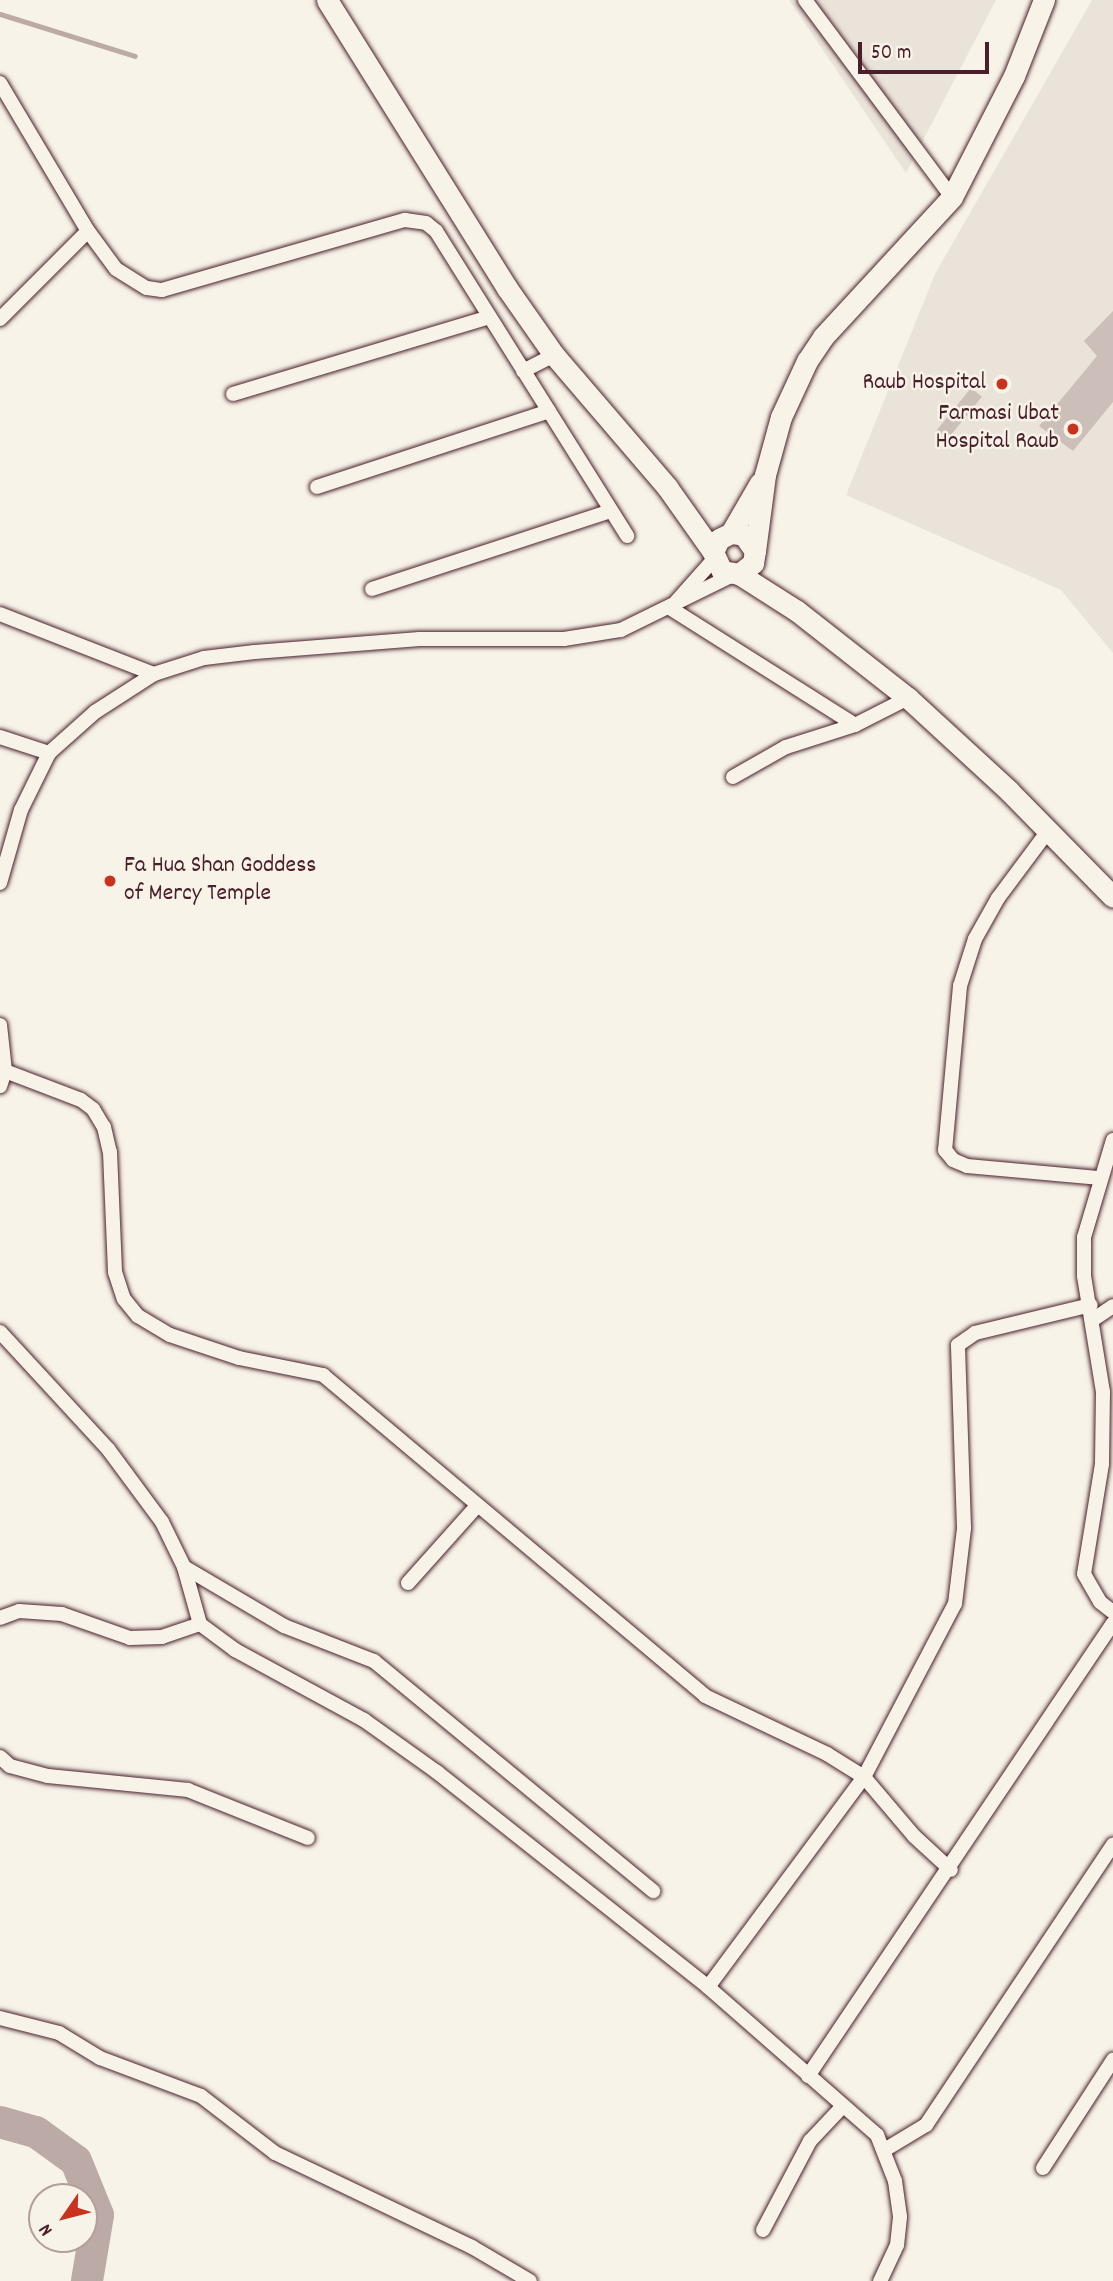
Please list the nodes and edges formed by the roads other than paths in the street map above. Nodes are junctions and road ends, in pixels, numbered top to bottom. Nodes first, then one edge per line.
1 (327, 0) edge
2 (805, 0) edge
3 (1044, 0) edge
4 (0, 83) edge
5 (952, 197) junction
6 (88, 230) junction
7 (489, 317) junction
8 (0, 319) edge
9 (554, 355) junction
10 (523, 371) junction
11 (233, 394) dead end
12 (549, 411) junction
13 (765, 475) junction
14 (317, 487) dead end
15 (611, 511) junction
16 (626, 537) dead end
17 (721, 545) junction
18 (755, 554) junction
19 (736, 575) junction
20 (372, 589) dead end
21 (670, 608) junction
22 (797, 611) junction
23 (0, 614) edge
24 (154, 674) junction
25 (908, 698) junction
26 (855, 725) junction
27 (0, 737) edge
28 (49, 753) junction
29 (733, 777) dead end
30 (1048, 831) junction
31 (2, 861) edge
32 (0, 883) edge
33 (1113, 897) edge
34 (0, 1025) edge
35 (5, 1072) junction
36 (0, 1086) edge
37 (1113, 1140) edge
38 (1100, 1178) junction
39 (1113, 1306) edge
40 (1093, 1312) junction
41 (0, 1332) edge
42 (476, 1507) junction
43 (184, 1567) junction
44 (408, 1584) dead end
45 (1113, 1612) edge
46 (0, 1618) edge
47 (1113, 1623) edge
48 (200, 1624) junction
49 (0, 1757) edge
50 (864, 1777) junction
51 (308, 1838) dead end
52 (1113, 1845) edge
53 (951, 1870) junction
54 (653, 1891) dead end
55 (708, 1987) junction
56 (0, 2018) edge
57 (1113, 2060) edge
58 (808, 2076) junction
59 (842, 2106) junction
60 (886, 2149) junction
61 (1043, 2168) dead end
62 (763, 2230) dead end
63 (530, 2281) edge
64 (880, 2281) edge

1 - 9 street
2 - 5 street
3 - 5 street
4 - 6 street
5 - 13 street
6 - 7 street
6 - 8 street
7 - 10 street
7 - 11 street
9 - 10 street
9 - 17 street
10 - 12 street
12 - 14 street
12 - 15 street
13 - 17 street
13 - 18 street
15 - 16 street
15 - 20 street
17 - 18 street
17 - 19 street
17 - 21 street
18 - 19 street
18 - 22 street
19 - 21 street
19 - 22 street
21 - 24 street
21 - 26 street
22 - 25 street
23 - 24 street
24 - 28 street
25 - 26 street
25 - 30 street
26 - 29 street
27 - 28 street
28 - 31 street
30 - 33 street
30 - 38 street
31 - 32 street
34 - 35 street
35 - 36 street
35 - 42 street
37 - 38 street
38 - 40 street
39 - 40 street
40 - 45 street
40 - 50 street
41 - 43 street
42 - 44 street
42 - 50 street
43 - 48 street
43 - 54 street
46 - 48 street
47 - 53 street
48 - 55 street
49 - 51 street
50 - 53 street
50 - 55 street
52 - 60 street
53 - 58 street
55 - 58 street
56 - 63 street
57 - 61 street
58 - 59 street
59 - 60 street
59 - 62 street
60 - 64 street

